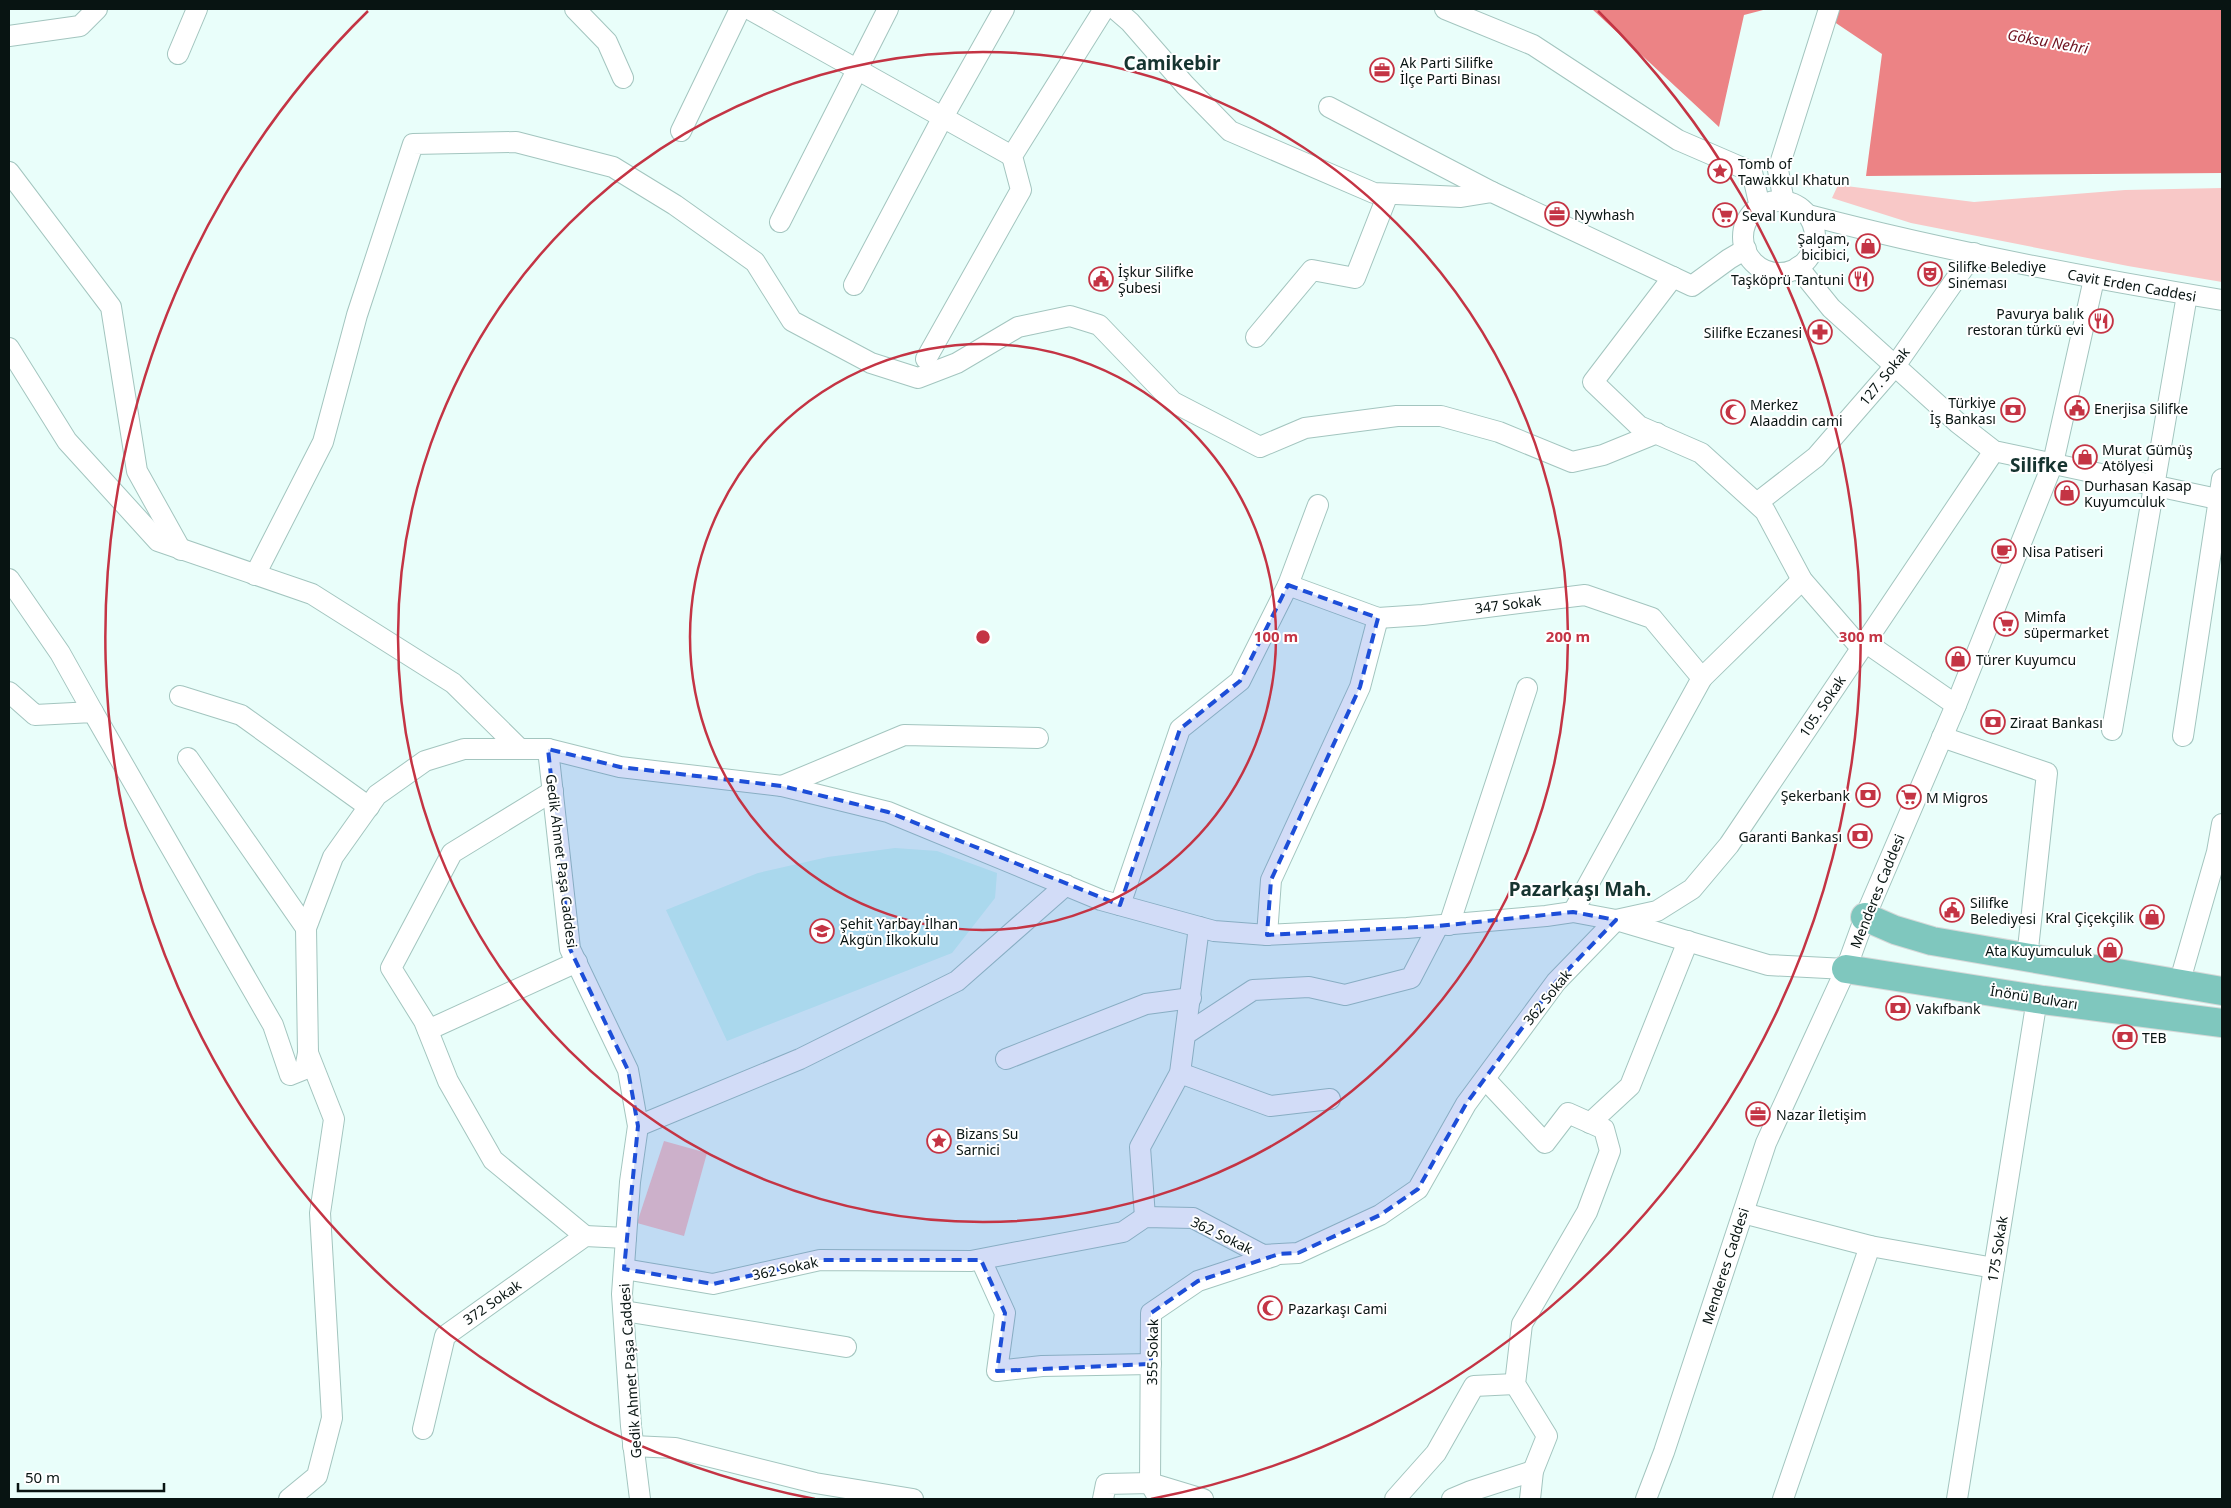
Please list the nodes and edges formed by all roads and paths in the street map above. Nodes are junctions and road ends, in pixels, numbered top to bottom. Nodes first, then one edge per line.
1 (97, 9) edge
2 (197, 9) edge
3 (575, 9) edge
4 (740, 9) edge
5 (749, 9) edge
6 (888, 9) edge
7 (1004, 9) edge
8 (1104, 9) edge
9 (1115, 9) edge
10 (1445, 9) edge
11 (1829, 9) edge
12 (9, 36) edge
13 (178, 54) dead end
14 (858, 69) junction
15 (623, 78) dead end
16 (1329, 107) dead end
17 (942, 117) junction
18 (681, 131) dead end
19 (1012, 156) junction
20 (9, 172) edge
21 (1492, 192) junction
22 (1388, 194) junction
23 (1784, 202) junction
24 (1760, 207) junction
25 (1808, 215) junction
26 (780, 222) dead end
27 (1746, 249) junction
28 (1974, 254) junction
29 (1798, 267) junction
30 (1673, 277) junction
31 (2094, 279) junction
32 (854, 285) dead end
33 (2187, 295) junction
34 (2222, 300) edge
35 (1256, 337) dead end
36 (9, 348) edge
37 (926, 359) dead end
38 (1895, 366) junction
39 (1657, 433) junction
40 (1994, 451) junction
41 (2053, 463) junction
42 (2222, 479) edge
43 (2154, 485) junction
44 (2220, 500) edge
45 (1757, 503) junction
46 (1318, 505) dead end
47 (181, 550) junction
48 (256, 575) junction
49 (9, 579) edge
50 (1802, 580) junction
51 (1288, 585) junction
52 (1378, 618) junction
53 (1863, 645) junction
54 (1702, 678) junction
55 (1527, 688) dead end
56 (9, 692) edge
57 (180, 696) dead end
58 (1956, 705) junction
59 (94, 712) junction
60 (2112, 730) dead end
61 (2183, 736) dead end
62 (1942, 737) junction
63 (1038, 738) dead end
64 (520, 748) junction
65 (548, 748) junction
66 (188, 758) dead end
67 (782, 786) junction
68 (553, 791) junction
69 (369, 807) junction
70 (2222, 824) edge
71 (2215, 882) edge
72 (1066, 885) junction
73 (1120, 905) junction
74 (1573, 912) junction
75 (1865, 917) junction
76 (1616, 920) junction
77 (1444, 925) junction
78 (1199, 927) junction
79 (306, 928) junction
80 (1267, 935) junction
81 (1688, 941) junction
82 (2027, 958) junction
83 (576, 962) junction
84 (1846, 969) junction
85 (2179, 984) junction
86 (2222, 991) edge
87 (1191, 998) junction
88 (2037, 998) junction
89 (2222, 1023) edge
90 (428, 1030) junction
91 (1186, 1034) junction
92 (308, 1053) junction
93 (1006, 1059) dead end
94 (1180, 1073) junction
95 (1485, 1079) junction
96 (1330, 1099) dead end
97 (1590, 1123) junction
98 (638, 1126) junction
99 (1743, 1213) junction
100 (1145, 1217) junction
101 (585, 1236) junction
102 (626, 1238) junction
103 (1870, 1246) junction
104 (1279, 1254) junction
105 (981, 1260) junction
106 (1994, 1268) junction
107 (624, 1269) junction
108 (624, 1310) junction
109 (846, 1346) dead end
110 (1151, 1364) junction
111 (1514, 1384) junction
112 (423, 1429) dead end
113 (633, 1446) junction
114 (1533, 1471) junction
115 (1155, 1491) edge
116 (289, 1499) edge
117 (640, 1499) edge
118 (913, 1499) edge
119 (1103, 1499) edge
120 (1203, 1499) edge
121 (1395, 1499) edge
122 (1452, 1499) edge
123 (1530, 1499) edge
124 (1646, 1499) edge
125 (1784, 1499) edge
126 (1958, 1499) edge

1 - 12 street
2 - 13 street
3 - 15 street
4 - 18 street
5 - 14 street
6 - 14 street
7 - 17 street
8 - 19 street
9 - 22 street
10 - 24 street
11 - 23 street
14 - 17 street
14 - 26 street
16 - 21 street
17 - 19 street
17 - 32 street
19 - 37 street
20 - 47 street
21 - 22 street
21 - 30 street
22 - 35 street
23 - 24 street
23 - 25 street
24 - 27 street
25 - 28 street, Cavit Erden Caddesi
25 - 29 street
27 - 29 street
27 - 30 street
28 - 31 street, Cavit Erden Caddesi
28 - 38 street, 127. Sokak
29 - 38 street
30 - 39 street
31 - 33 street, Cavit Erden Caddesi
31 - 41 street, Menderes Caddesi
33 - 34 street, Cavit Erden Caddesi
33 - 43 street
36 - 47 street
38 - 40 street
38 - 45 street, 127. Sokak
39 - 45 street
39 - 48 street
40 - 41 street
40 - 53 street, 105. Sokak
41 - 43 street
41 - 58 street, Menderes Caddesi
42 - 44 street
43 - 44 street
43 - 60 street
44 - 61 street
45 - 50 street
46 - 51 street
47 - 48 street
48 - 64 street
49 - 59 street
50 - 53 street
50 - 54 street
51 - 52 street, 347 Sokak
51 - 73 street
52 - 54 street, 347 Sokak
52 - 80 street
53 - 58 street
53 - 76 street, 105. Sokak
54 - 74 street
55 - 77 street
56 - 59 street
57 - 69 street
58 - 62 street, Menderes Caddesi
59 - 92 street
62 - 75 street, Menderes Caddesi
62 - 82 street
63 - 67 street
64 - 65 street
64 - 69 street
65 - 67 street
65 - 68 street, Gedik Ahmet Paşa Caddesi
66 - 79 street
67 - 72 street
68 - 83 street, Gedik Ahmet Paşa Caddesi
68 - 90 street
69 - 79 street
70 - 71 street
71 - 85 street
72 - 73 street
72 - 98 street
73 - 78 street
74 - 76 street
74 - 77 street
75 - 82 main road
75 - 84 street, Menderes Caddesi
76 - 81 street
76 - 95 street, 362 Sokak
77 - 80 street
77 - 91 street
78 - 80 street
78 - 87 street
79 - 92 street
81 - 84 street
81 - 97 street
82 - 85 main road
83 - 90 street
83 - 98 street, Gedik Ahmet Paşa Caddesi
84 - 88 main road, İnönü Bulvarı
84 - 99 street, Menderes Caddesi
85 - 86 main road
87 - 91 street
87 - 93 street
88 - 89 main road, İnönü Bulvarı
88 - 106 street, 175 Sokak
90 - 101 street
91 - 94 street
92 - 116 street
94 - 96 street
94 - 100 street
95 - 97 street
95 - 104 street, 362 Sokak
97 - 111 street
98 - 102 street, Gedik Ahmet Paşa Caddesi
99 - 103 street
99 - 124 street, Menderes Caddesi
100 - 104 street, 362 Sokak
100 - 105 street, 362 Sokak
101 - 102 street
101 - 112 street, 372 Sokak
102 - 107 street, Gedik Ahmet Paşa Caddesi
103 - 106 street
103 - 125 street
104 - 110 street, 355 Sokak
105 - 107 street, 362 Sokak
105 - 110 street
106 - 126 street, 175 Sokak
107 - 108 street, Gedik Ahmet Paşa Caddesi
108 - 109 street
108 - 113 street, Gedik Ahmet Paşa Caddesi
110 - 115 street, 355 Sokak
111 - 114 street
111 - 121 street
113 - 117 street, Gedik Ahmet Paşa Caddesi
113 - 118 street
114 - 122 street
114 - 123 street
115 - 119 street
115 - 120 street

